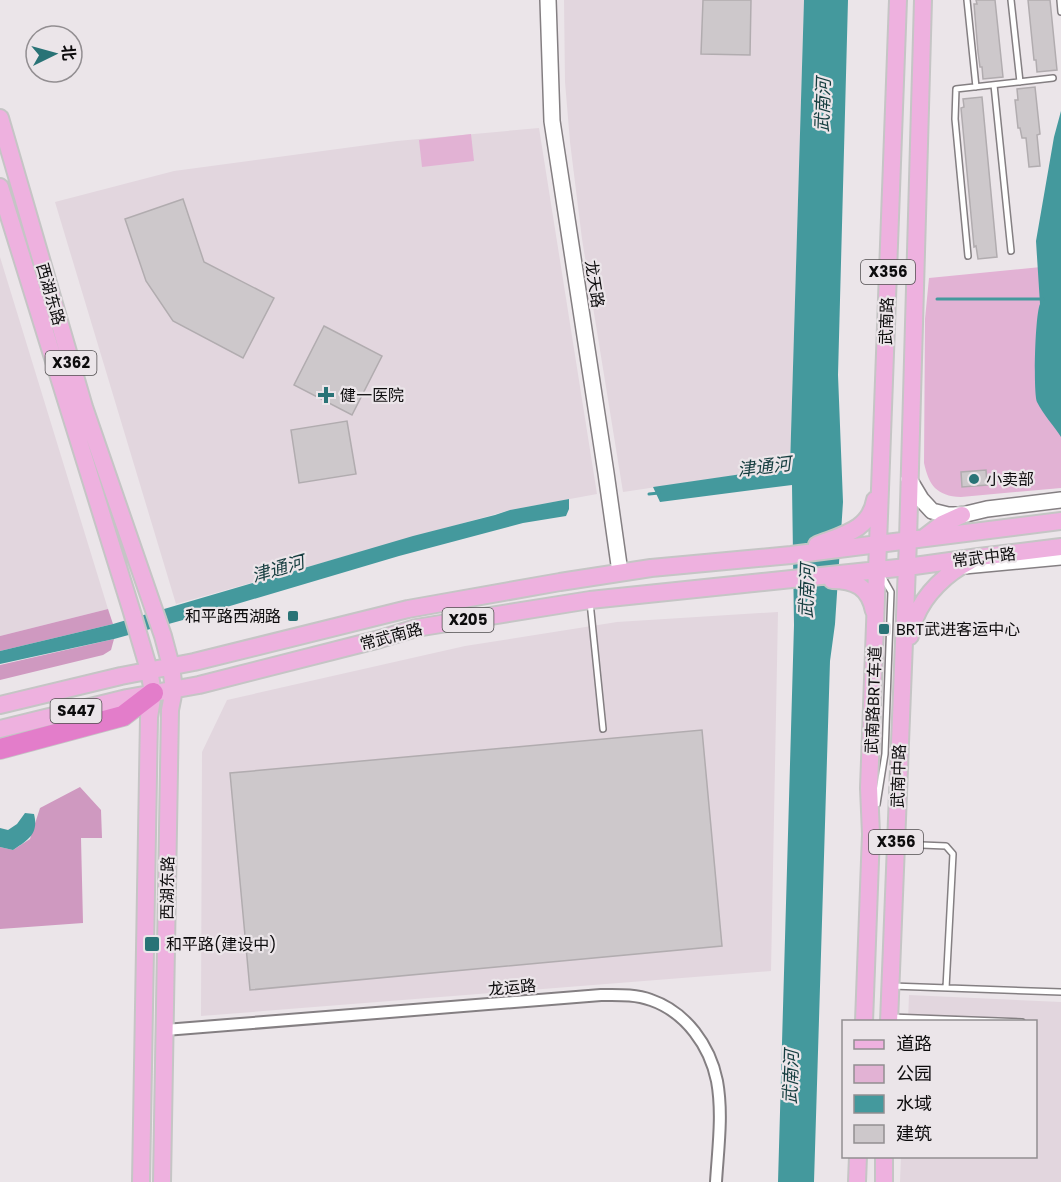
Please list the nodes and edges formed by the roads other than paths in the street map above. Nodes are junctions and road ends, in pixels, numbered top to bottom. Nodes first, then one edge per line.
1 (548, 0) edge
2 (898, 0) edge
3 (923, 0) edge
4 (967, 0) edge
5 (1011, 0) edge
6 (1060, 0) edge
7 (1061, 12) edge
8 (1053, 78) dead end
9 (1020, 82) junction
10 (994, 85) junction
11 (976, 87) junction
12 (0, 118) edge
13 (0, 187) edge
14 (1011, 251) dead end
15 (968, 256) dead end
16 (881, 465) junction
17 (909, 479) junction
18 (1061, 500) edge
19 (962, 515) junction
20 (1061, 521) edge
21 (916, 539) junction
22 (847, 541) junction
23 (879, 544) junction
24 (1061, 547) edge
25 (979, 556) junction
26 (1061, 557) edge
27 (960, 566) junction
28 (907, 567) junction
29 (878, 570) junction
30 (620, 572) junction
31 (845, 576) junction
32 (590, 600) junction
33 (876, 622) junction
34 (903, 663) junction
35 (171, 666) junction
36 (149, 670) junction
37 (174, 690) junction
38 (153, 693) junction
39 (0, 705) edge
40 (0, 729) edge
41 (603, 729) dead end
42 (0, 749) edge
43 (871, 834) junction
44 (896, 844) junction
45 (891, 986) junction
46 (946, 988) junction
47 (1061, 992) edge
48 (889, 1019) edge
49 (864, 1020) edge
50 (933, 1020) edge
51 (165, 1029) junction
52 (858, 1158) edge
53 (884, 1158) edge
54 (141, 1182) edge
55 (162, 1182) edge
56 (716, 1182) edge
57 (857, 1182) edge
58 (884, 1182) edge

1 - 30 street, 龙天路
2 - 16 main road, 武南路 / X356
3 - 17 main road, 武南路 / X356
4 - 11 lane
5 - 9 lane
6 - 7 lane
8 - 9 lane
9 - 10 lane
10 - 11 lane
10 - 14 lane
11 - 15 lane
12 - 35 main road, 西湖东路 / X362
13 - 36 main road, 西湖东路 / X362
16 - 22 main road
16 - 23 main road, 武南路 / X356
17 - 19 street
17 - 21 main road, 武南路 / X356
18 - 19 street
19 - 21 main road
20 - 21 main road, 常武中路 / X205
21 - 23 main road, X205
21 - 28 main road, 武南路 / X356
22 - 23 main road, X205
22 - 30 main road, 常武南路 / X205
23 - 29 main road, 武南路 / X356
24 - 25 main road, 常武中路 / X205
25 - 27 main road
25 - 28 main road, 常武中路 / X205
26 - 27 street
27 - 28 street
27 - 34 main road
28 - 29 main road, X205
28 - 34 main road, 武南中路 / X356
29 - 31 main road, X205
29 - 33 main road, 武南中路 / X356
29 - 43 lane, 武南路BRT车道
30 - 35 main road, 常武南路 / X205
31 - 32 main road, 常武南路 / X205
31 - 33 main road
32 - 37 main road, 常武南路 / X205
32 - 41 lane
33 - 43 main road, 武南中路 / X356
34 - 44 main road, 武南中路 / X356
35 - 36 main road, X205
35 - 37 main road, 西湖东路 / X362
36 - 38 main road, X362
36 - 39 main road, S447
37 - 38 main road, 常武南路 / X205
37 - 51 main road, 西湖东路 / X362
38 - 40 main road, 常武南路 / S447
38 - 42 highway
38 - 54 main road, 西湖东路 / X362
43 - 49 main road, 武南中路 / X356
44 - 45 main road, 武南中路 / X356
44 - 46 lane
45 - 46 lane
45 - 48 main road, 武南中路 / X356
46 - 47 lane
48 - 50 lane
51 - 55 main road, 西湖东路 / X362
51 - 56 street, 龙运路
52 - 57 main road
53 - 58 main road

